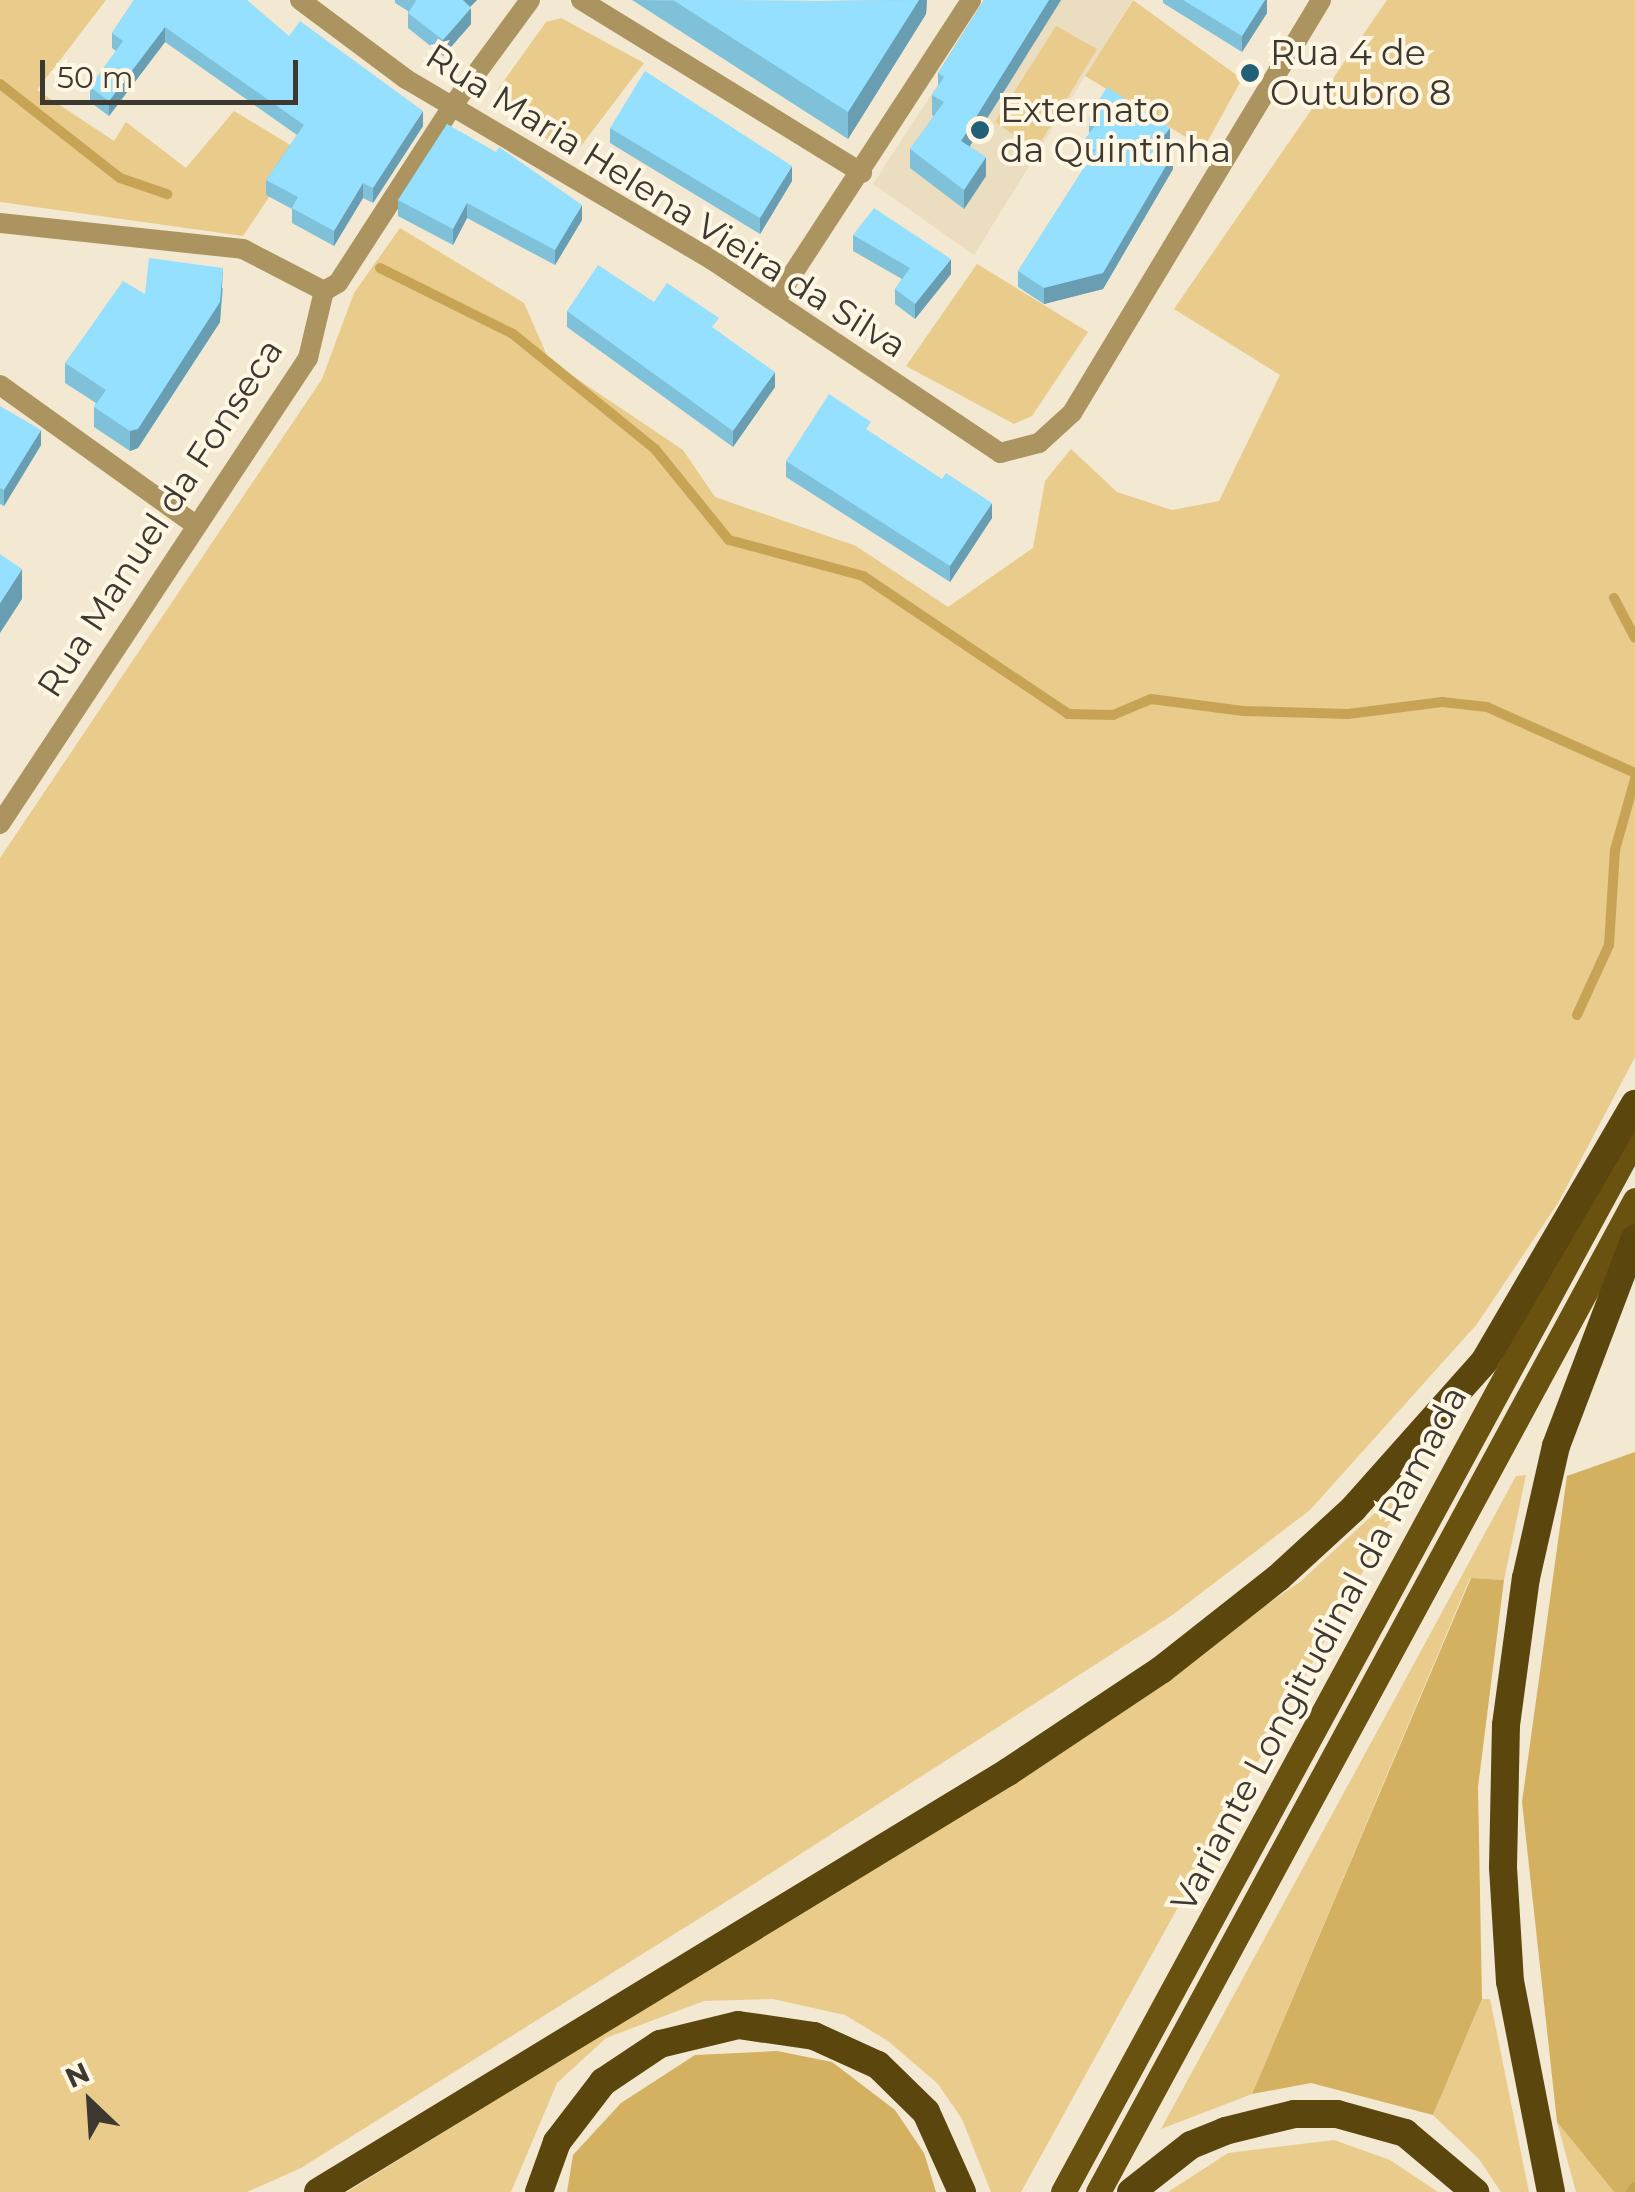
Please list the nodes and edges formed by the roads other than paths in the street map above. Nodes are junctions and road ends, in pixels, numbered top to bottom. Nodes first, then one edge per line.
1 (300, 0) edge
2 (530, 0) edge
3 (582, 0) edge
4 (971, 0) edge
5 (1321, 0) edge
6 (452, 105) junction
7 (862, 173) junction
8 (0, 222) edge
9 (331, 287) junction
10 (775, 300) junction
11 (0, 384) edge
12 (197, 526) junction
13 (0, 824) edge
14 (1635, 1104) edge
15 (1635, 1138) edge
16 (1635, 1200) edge
17 (1635, 1238) edge
18 (318, 2192) edge
19 (539, 2192) edge
20 (962, 2192) edge
21 (1063, 2192) edge
22 (1098, 2192) edge
23 (1130, 2192) edge
24 (1475, 2192) edge
25 (1551, 2192) edge

1 - 6 street, Rua Maria Helena Vieira da Silva
2 - 6 street, Rua Manuel da Fonseca
3 - 7 street
4 - 7 street
5 - 10 street, Rua Maria Helena Vieira da Silva
6 - 9 street, Rua Manuel da Fonseca
6 - 10 street, Rua Maria Helena Vieira da Silva
7 - 10 street
8 - 9 street
9 - 12 street, Rua Manuel da Fonseca
11 - 12 street
12 - 13 street, Rua Manuel da Fonseca
14 - 18 highway
15 - 21 main road, Variante Longitudinal da Ramada
16 - 22 main road, Variante Longitudinal da Ramada
17 - 25 highway
19 - 20 highway
23 - 24 highway

